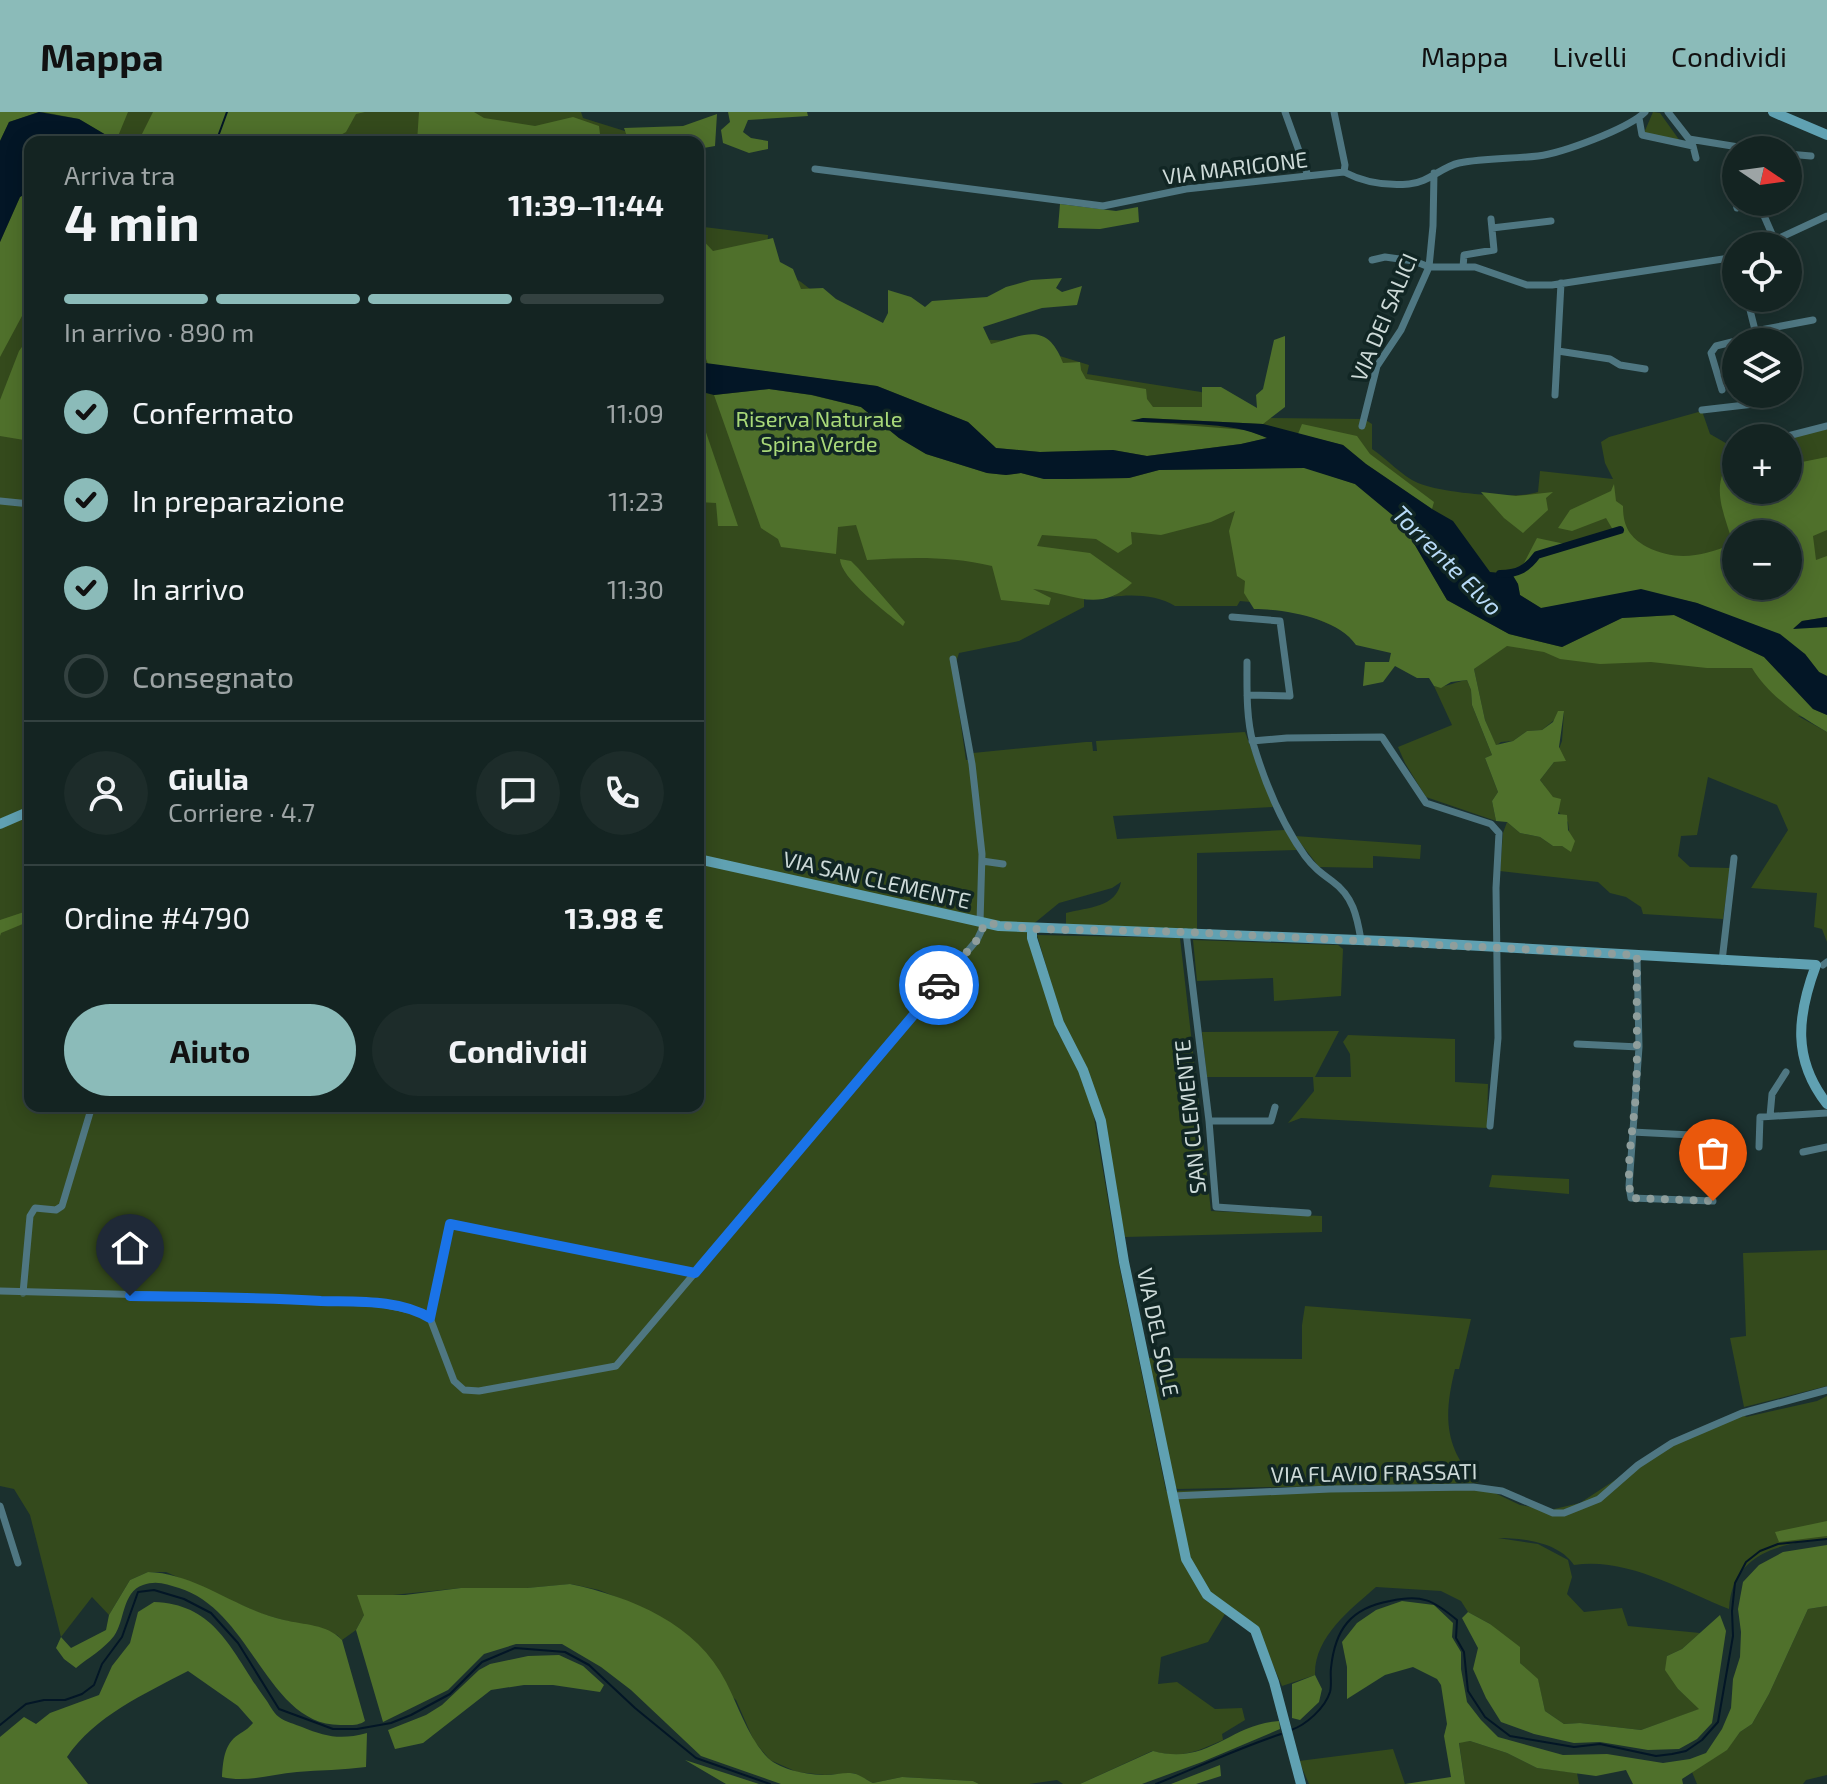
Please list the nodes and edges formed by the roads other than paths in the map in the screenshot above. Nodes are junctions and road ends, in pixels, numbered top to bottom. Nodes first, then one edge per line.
1 (1285, 112) edge
2 (1334, 112) edge
3 (1668, 112) edge
4 (1773, 112) edge
5 (1642, 115) edge
6 (1827, 135) edge
7 (1722, 144) edge
8 (1802, 155) edge
9 (1811, 156) dead end
10 (1696, 158) dead end
11 (815, 169) dead end
12 (1344, 172) junction
13 (1434, 173) junction
14 (1308, 176) junction
15 (1827, 216) edge
16 (1551, 221) dead end
17 (1794, 232) edge
18 (1722, 259) edge
19 (1372, 260) dead end
20 (1429, 267) junction
21 (1463, 267) junction
22 (1561, 283) junction
23 (1813, 320) dead end
24 (1785, 328) edge
25 (1722, 346) edge
26 (1558, 351) junction
27 (1645, 369) dead end
28 (1722, 390) dead end
29 (1555, 395) dead end
30 (1722, 408) edge
31 (1702, 410) dead end
32 (1362, 426) dead end
33 (1827, 426) edge
34 (1802, 432) edge
35 (0, 501) edge
36 (24, 503) edge
37 (1232, 617) dead end
38 (953, 659) dead end
39 (1247, 662) dead end
40 (1247, 695) junction
41 (1252, 741) junction
42 (24, 814) edge
43 (0, 824) edge
44 (1734, 858) dead end
45 (704, 860) edge
46 (982, 861) junction
47 (1003, 864) dead end
48 (982, 923) junction
49 (1032, 929) junction
50 (1186, 932) junction
51 (1361, 940) junction
52 (1496, 947) junction
53 (1637, 955) junction
54 (1722, 961) junction
55 (1823, 964) edge
56 (1577, 1044) dead end
57 (1639, 1047) junction
58 (1786, 1072) dead end
59 (1827, 1104) edge
60 (1275, 1107) dead end
61 (90, 1112) edge
62 (1827, 1113) edge
63 (1770, 1116) junction
64 (1209, 1121) junction
65 (1490, 1126) dead end
66 (1632, 1132) junction
67 (1711, 1136) dead end
68 (1759, 1147) dead end
69 (1827, 1147) edge
70 (1803, 1152) dead end
71 (1713, 1201) dead end
72 (1308, 1213) dead end
73 (695, 1273) junction
74 (0, 1291) edge
75 (23, 1293) junction
76 (430, 1318) junction
77 (1827, 1390) edge
78 (1173, 1496) junction
79 (0, 1506) edge
80 (18, 1563) dead end
81 (1301, 1784) edge

1 - 14 street
2 - 12 street
3 - 7 street
4 - 6 street
5 - 10 street
5 - 13 street, VIA MARIGONE
8 - 9 street
11 - 14 street, VIA MARIGONE
12 - 13 street, VIA MARIGONE
12 - 14 street, VIA MARIGONE
13 - 20 street, VIA DEI SALICI
15 - 17 street
16 - 21 street
18 - 22 street
19 - 20 street
20 - 21 street
20 - 32 street, VIA DEI SALICI
21 - 22 street
22 - 26 street
23 - 24 street
25 - 28 street
26 - 27 street
26 - 29 street
30 - 31 street
33 - 34 street
35 - 36 street
37 - 40 street
38 - 46 street
39 - 40 street
40 - 41 street
41 - 51 street
41 - 52 street
42 - 43 street
44 - 54 street
45 - 48 street, VIA SAN CLEMENTE
46 - 47 street
46 - 48 street
48 - 49 street, VIA SAN CLEMENTE
48 - 73 street
49 - 50 street, VIA SAN CLEMENTE
49 - 78 street, VIA DEL SOLE
50 - 51 street, VIA SAN CLEMENTE
50 - 64 street, SAN CLEMENTE
51 - 52 street, VIA SAN CLEMENTE
52 - 53 street, VIA SAN CLEMENTE
52 - 65 street
53 - 54 street, VIA SAN CLEMENTE
53 - 57 street
54 - 55 street, VIA SAN CLEMENTE
55 - 59 street
56 - 57 street
57 - 66 street
58 - 63 street
60 - 64 street
61 - 75 street
62 - 63 street
63 - 68 street
64 - 72 street, SAN CLEMENTE
66 - 67 street
66 - 71 street
69 - 70 street
73 - 76 street
73 - 76 street
74 - 75 street
75 - 76 street
77 - 78 street, VIA FLAVIO FRASSATI
78 - 81 street, VIA DEL SOLE
79 - 80 street

